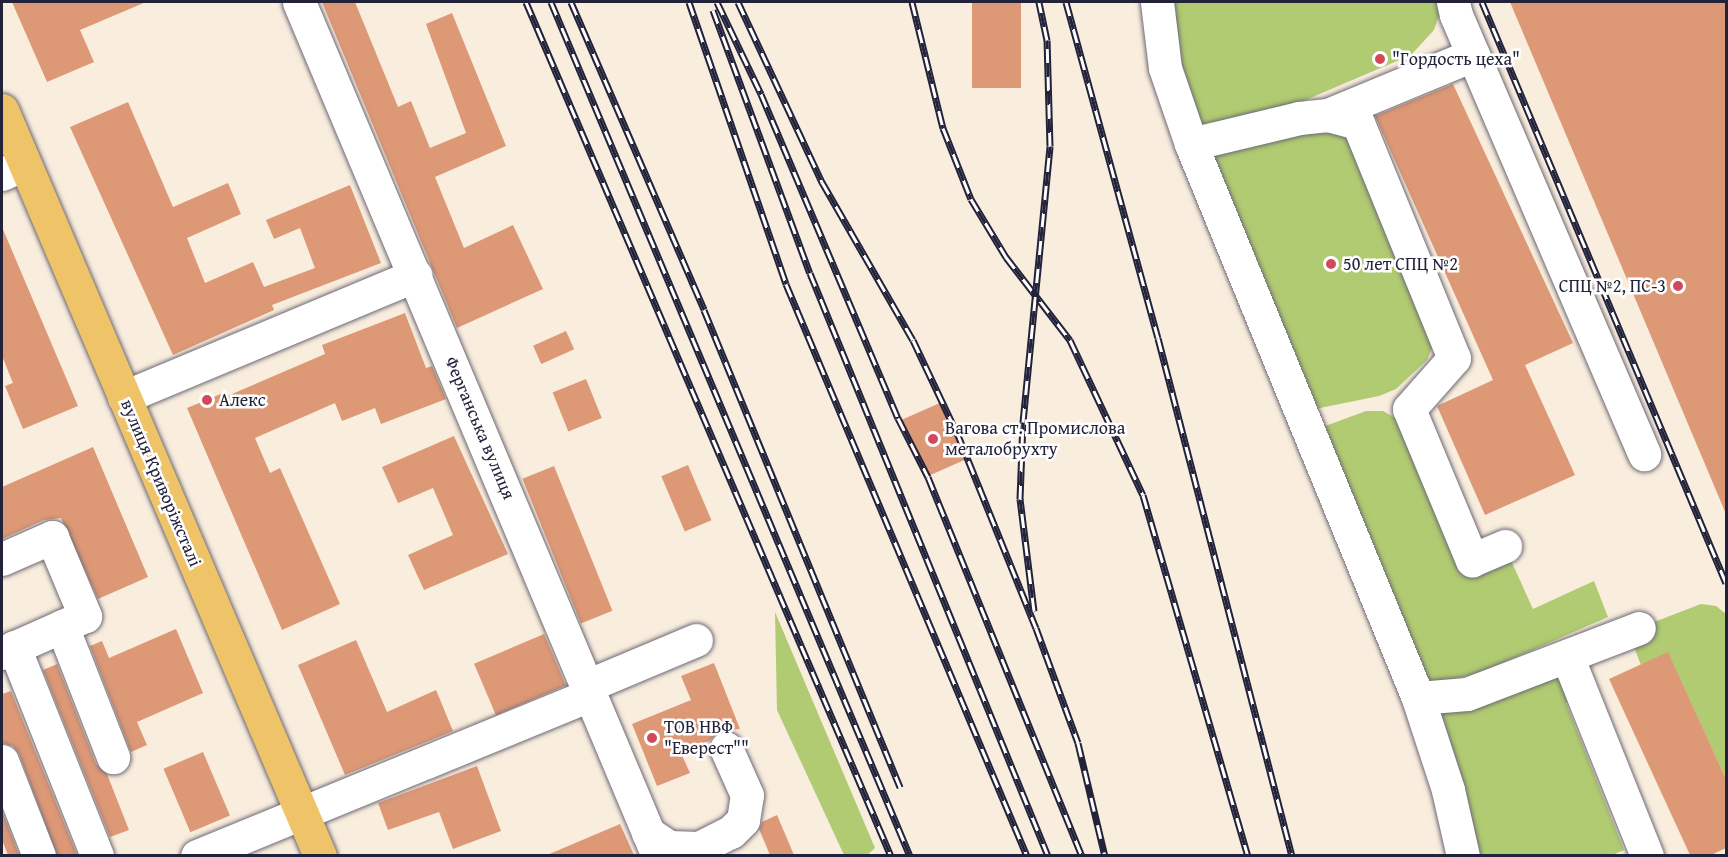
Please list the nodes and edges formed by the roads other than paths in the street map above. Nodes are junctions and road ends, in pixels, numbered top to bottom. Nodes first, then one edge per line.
1 (299, 2) edge
2 (1157, 2) edge
3 (1454, 2) edge
4 (1473, 55) junction
5 (2, 110) edge
6 (1328, 115) junction
7 (1191, 144) junction
8 (13, 169) edge
9 (415, 275) junction
10 (124, 397) junction
11 (1644, 454) dead end
12 (1505, 546) dead end
13 (2, 559) edge
14 (62, 626) junction
15 (1639, 628) dead end
16 (696, 640) dead end
17 (8, 650) edge
18 (1567, 656) junction
19 (589, 685) junction
20 (1418, 698) junction
21 (726, 748) dead end
22 (113, 757) dead end
23 (2, 760) edge
24 (301, 812) junction
25 (653, 844) edge
26 (39, 855) edge
27 (97, 855) edge
28 (197, 855) edge
29 (320, 855) edge
30 (1463, 855) edge
31 (1647, 855) edge

1 - 9 street, Ферганська вулиця
2 - 7 street
3 - 4 street
4 - 6 street
4 - 11 street
5 - 8 main road, вулиця Криворіжсталі
6 - 7 street
6 - 12 street
7 - 20 street
8 - 10 main road, вулиця Криворіжсталі
9 - 10 street
9 - 19 street, Ферганська вулиця
10 - 24 main road, вулиця Криворіжсталі
13 - 14 street
14 - 17 street
14 - 22 street
15 - 18 street
16 - 19 street
17 - 27 street
18 - 20 street
18 - 31 street
19 - 24 street
19 - 25 street, Ферганська вулиця
20 - 30 street
21 - 25 street
23 - 26 street
24 - 28 street
24 - 29 main road, вулиця Криворіжсталі

